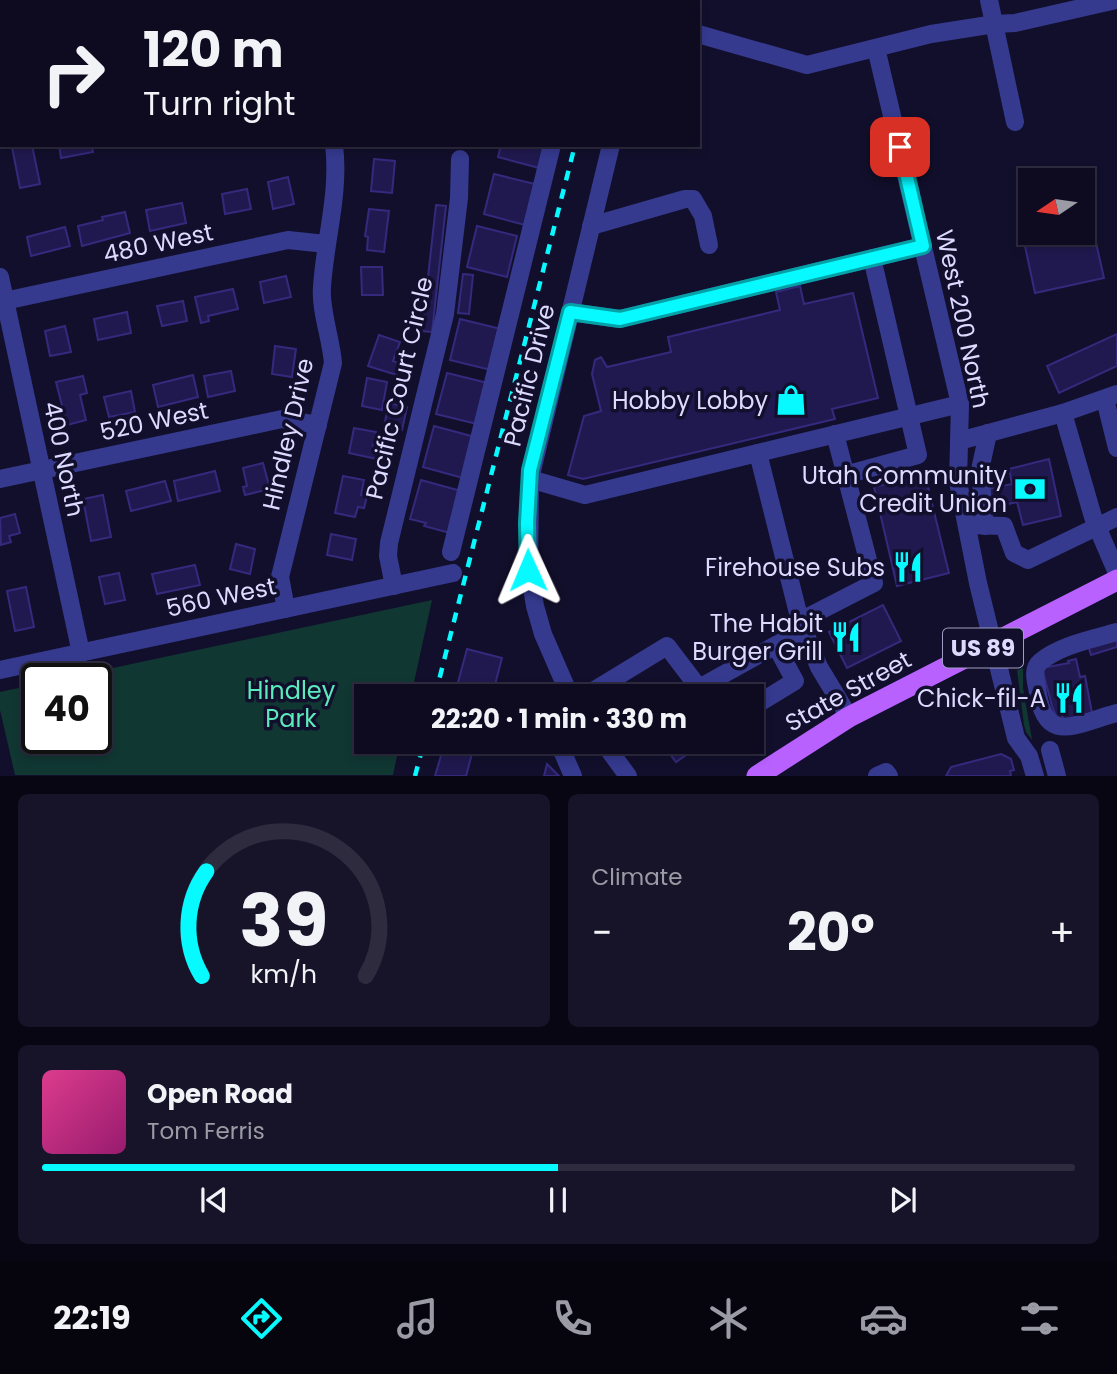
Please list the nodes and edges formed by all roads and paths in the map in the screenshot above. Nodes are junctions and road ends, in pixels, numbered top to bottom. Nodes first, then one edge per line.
1 (989, 0) edge
2 (1116, 0) edge
3 (995, 24) junction
4 (700, 35) edge
5 (876, 48) junction
6 (1015, 122) dead end
7 (334, 147) edge
8 (552, 147) edge
9 (611, 147) edge
10 (460, 159) dead end
11 (591, 226) junction
12 (326, 244) junction
13 (709, 245) dead end
14 (923, 246) junction
15 (872, 258) junction
16 (0, 277) edge
17 (2, 301) edge
18 (570, 312) junction
19 (1111, 397) edge
20 (960, 404) junction
21 (1063, 413) junction
22 (909, 416) junction
23 (318, 425) junction
24 (988, 433) junction
25 (835, 434) junction
26 (960, 441) junction
27 (1117, 448) edge
28 (758, 453) junction
29 (41, 470) junction
30 (845, 475) junction
31 (0, 479) edge
32 (530, 480) junction
33 (1117, 517) edge
34 (976, 525) junction
35 (1096, 525) junction
36 (451, 552) dead end
37 (453, 573) dead end
38 (1117, 573) edge
39 (1117, 580) edge
40 (394, 586) junction
41 (286, 609) junction
42 (802, 626) junction
43 (1117, 632) edge
44 (994, 642) junction
45 (1117, 642) edge
46 (1077, 645) junction
47 (776, 646) junction
48 (80, 653) junction
49 (0, 670) edge
50 (565, 684) edge
51 (605, 684) edge
52 (695, 684) edge
53 (714, 684) edge
54 (764, 700) edge
55 (1117, 713) edge
56 (849, 717) junction
57 (1050, 750) dead end
58 (563, 754) edge
59 (612, 754) edge
60 (573, 775) edge
61 (628, 775) edge
62 (757, 775) edge
63 (877, 775) edge
64 (889, 775) edge
65 (1035, 775) edge
66 (1057, 775) edge

1 - 3 street
2 - 3 street
3 - 5 street
3 - 6 street
4 - 5 street
5 - 14 street, West 200 North
7 - 12 street, Hindley Drive
8 - 36 street
9 - 11 street, Pacific Drive
10 - 40 street, Pacific Court Circle
11 - 13 street
11 - 18 street, Pacific Drive
12 - 17 street, 480 West
12 - 23 street, Hindley Drive
14 - 15 street
14 - 20 street, West 200 North
15 - 18 street
15 - 22 street
16 - 17 street, 400 North
17 - 29 street, 400 North
18 - 32 street, Pacific Drive
19 - 21 street
19 - 27 street
20 - 22 street
20 - 26 street, West 200 North
21 - 24 street
21 - 35 street
22 - 25 street
22 - 30 street
23 - 29 street, 520 West
23 - 41 street, Hindley Drive
24 - 26 street
24 - 34 street
25 - 28 street
25 - 30 street
26 - 34 street, West 200 North
28 - 32 street
28 - 42 street
29 - 31 street, 520 West
29 - 48 street, 400 North
30 - 42 street
32 - 50 street, Pacific Drive
33 - 35 street
34 - 35 street
34 - 44 street, West 200 North
35 - 38 street
37 - 40 street, 560 West
39 - 44 main road, State Street / US 89
40 - 41 street, 560 West
41 - 48 street, 560 West
42 - 47 street
42 - 56 street
43 - 46 street
44 - 56 main road, State Street / US 89
44 - 65 street, West 200 North
45 - 46 street
46 - 55 street
47 - 53 street
47 - 54 street
48 - 49 street, 560 West
51 - 52 street
56 - 62 main road, State Street / US 89
57 - 66 street
58 - 60 street
59 - 61 street
63 - 64 street

